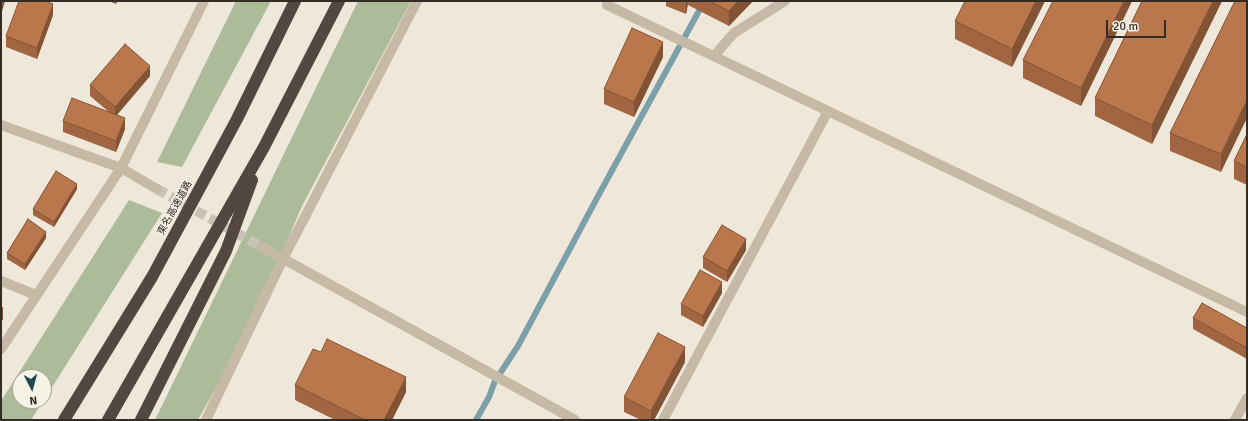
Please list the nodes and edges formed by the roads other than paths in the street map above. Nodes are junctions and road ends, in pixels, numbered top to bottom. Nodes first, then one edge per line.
1 (204, 1) edge
2 (296, 1) edge
3 (339, 1) edge
4 (417, 1) edge
5 (785, 1) edge
6 (607, 5) dead end
7 (714, 56) junction
8 (828, 111) junction
9 (1, 126) edge
10 (264, 147) junction
11 (121, 168) junction
12 (157, 189) tunnel mouth
13 (262, 247) tunnel mouth
14 (283, 259) junction
15 (1, 281) edge
16 (36, 295) junction
17 (1247, 312) edge
18 (1, 349) edge
19 (1247, 398) edge
20 (64, 420) edge
21 (108, 420) edge
22 (141, 420) edge
23 (206, 420) edge
24 (575, 420) edge
25 (663, 420) edge
26 (1235, 420) edge

1 - 11 street
2 - 20 highway, 東名高速道路
3 - 10 highway
4 - 14 street
5 - 7 street
6 - 7 street
7 - 8 street
8 - 17 street
8 - 25 street
9 - 11 street
10 - 21 highway
10 - 22 highway
11 - 12 street
11 - 16 street
13 - 14 street
14 - 23 street
14 - 24 street
15 - 16 street
16 - 18 street
19 - 26 street

